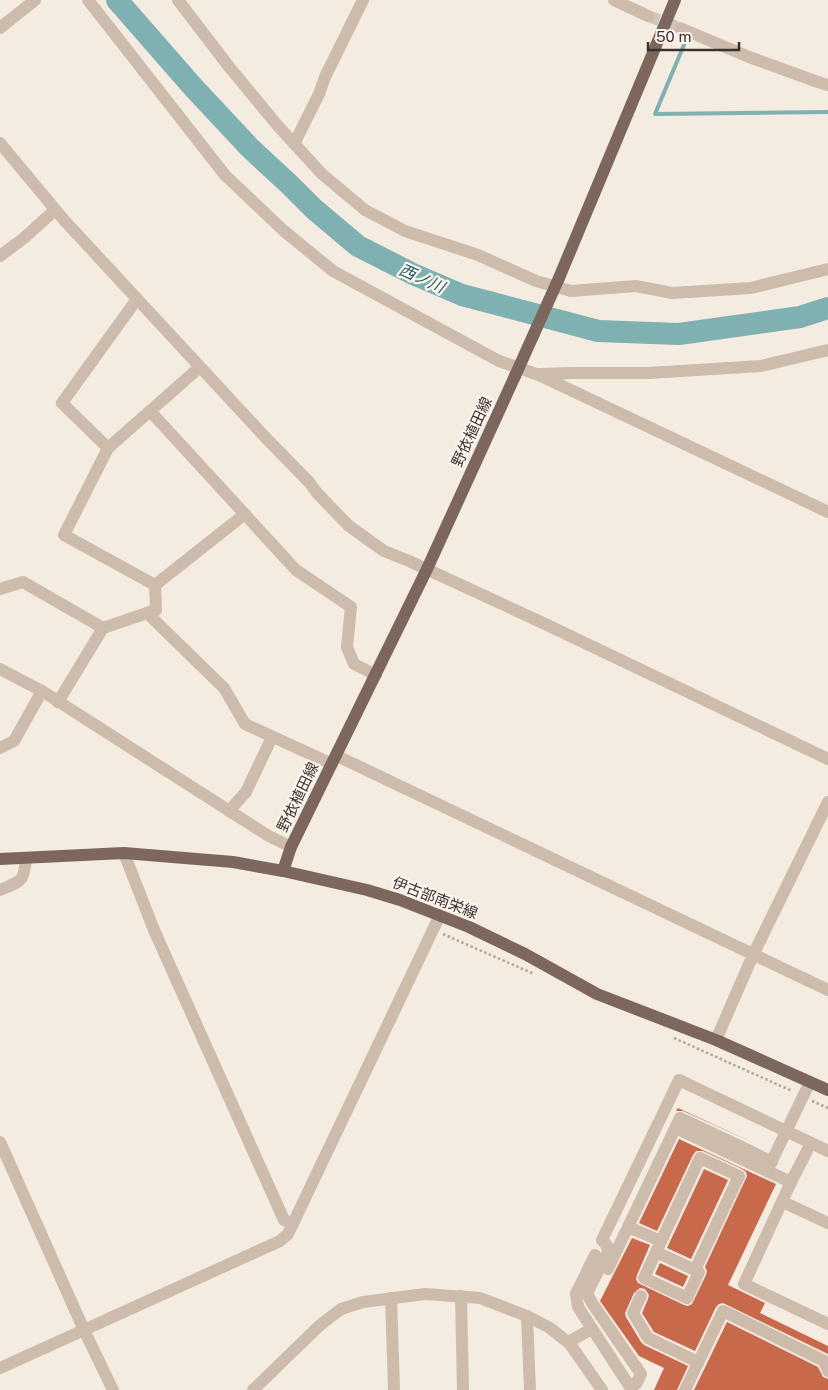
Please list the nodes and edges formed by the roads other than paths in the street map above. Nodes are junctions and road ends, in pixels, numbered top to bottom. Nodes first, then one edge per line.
1 (35, 0) edge
2 (88, 0) edge
3 (178, 0) edge
4 (363, 0) edge
5 (614, 0) edge
6 (675, 0) edge
7 (648, 16) tunnel mouth
8 (0, 28) edge
9 (680, 28) tunnel mouth
10 (828, 85) edge
11 (0, 143) edge
12 (294, 144) junction
13 (55, 210) junction
14 (0, 256) edge
15 (828, 269) edge
16 (137, 299) junction
17 (828, 350) edge
18 (200, 367) junction
19 (538, 375) junction
20 (150, 411) junction
21 (108, 448) junction
22 (828, 512) edge
23 (245, 514) junction
24 (427, 569) junction
25 (155, 585) junction
26 (0, 589) edge
27 (147, 613) junction
28 (103, 628) junction
29 (0, 669) edge
30 (376, 674) junction
31 (42, 692) junction
32 (58, 702) junction
33 (272, 737) junction
34 (0, 748) edge
35 (828, 759) edge
36 (334, 760) junction
37 (828, 802) edge
38 (229, 811) junction
39 (291, 847) junction
40 (124, 853) junction
41 (26, 858) junction
42 (0, 859) edge
43 (283, 871) junction
44 (0, 890) edge
45 (440, 915) junction
46 (753, 955) junction
47 (828, 990) edge
48 (716, 1040) junction
49 (810, 1082) junction
50 (828, 1090) edge
51 (682, 1131) dead end
52 (787, 1131) junction
53 (0, 1142) edge
54 (811, 1143) junction
55 (828, 1151) edge
56 (769, 1166) junction
57 (792, 1182) junction
58 (783, 1202) junction
59 (828, 1223) edge
60 (293, 1224) junction
61 (630, 1231) junction
62 (602, 1240) junction
63 (658, 1247) junction
64 (695, 1270) junction
65 (461, 1296) junction
66 (641, 1296) dead end
67 (391, 1298) junction
68 (592, 1302) junction
69 (527, 1316) junction
70 (828, 1324) edge
71 (597, 1326) junction
72 (84, 1330) junction
73 (568, 1342) junction
74 (698, 1362) junction
75 (0, 1368) edge
76 (828, 1371) edge
77 (634, 1387) edge
78 (113, 1390) edge
79 (253, 1390) edge
80 (394, 1390) edge
81 (463, 1390) edge
82 (530, 1390) edge
83 (602, 1390) edge
84 (685, 1390) edge

1 - 8 street
2 - 19 street
3 - 12 street
4 - 12 street
5 - 7 street
6 - 24 main road, 野依植田線, bridge
9 - 10 street
11 - 13 street
12 - 15 street
13 - 14 street
13 - 16 street
16 - 18 street
16 - 21 street
17 - 19 street
18 - 20 street
18 - 24 street
19 - 22 street
20 - 21 street
20 - 23 street
21 - 25 street
23 - 25 street
23 - 30 street
24 - 30 main road, 野依植田線
24 - 35 street
25 - 27 street
26 - 28 street
27 - 28 street
27 - 33 street
28 - 32 street
29 - 31 street
30 - 36 main road, 野依植田線
31 - 32 street
31 - 34 street
32 - 38 street
33 - 36 street
33 - 38 street
36 - 39 main road, 野依植田線
36 - 46 street
37 - 46 street
38 - 39 street
39 - 43 main road, 野依植田線
40 - 41 main road, 伊古部南栄線
40 - 43 main road, 伊古部南栄線
40 - 60 street
41 - 42 main road, 伊古部南栄線
41 - 44 street
43 - 45 main road, 伊古部南栄線
45 - 48 main road, 伊古部南栄線
45 - 60 street
46 - 47 street
46 - 48 street
48 - 49 main road, 伊古部南栄線
49 - 50 main road, 伊古部南栄線
49 - 52 street
51 - 56 street
52 - 54 street
52 - 56 street
52 - 62 street
53 - 72 street
54 - 55 street
54 - 57 street
56 - 57 street
56 - 61 street, bridge
57 - 58 street
58 - 59 street
58 - 70 street
60 - 72 street
61 - 63 street
61 - 68 street
62 - 68 street
62 - 77 street, bridge
63 - 64 street
63 - 64 street
63 - 64 street
65 - 67 street
65 - 69 street
65 - 81 street
66 - 74 street
67 - 79 street
67 - 80 street
68 - 71 street
69 - 73 street
69 - 82 street
71 - 73 street
71 - 77 street
72 - 75 street
72 - 78 street
73 - 83 street
74 - 76 street
74 - 84 street

